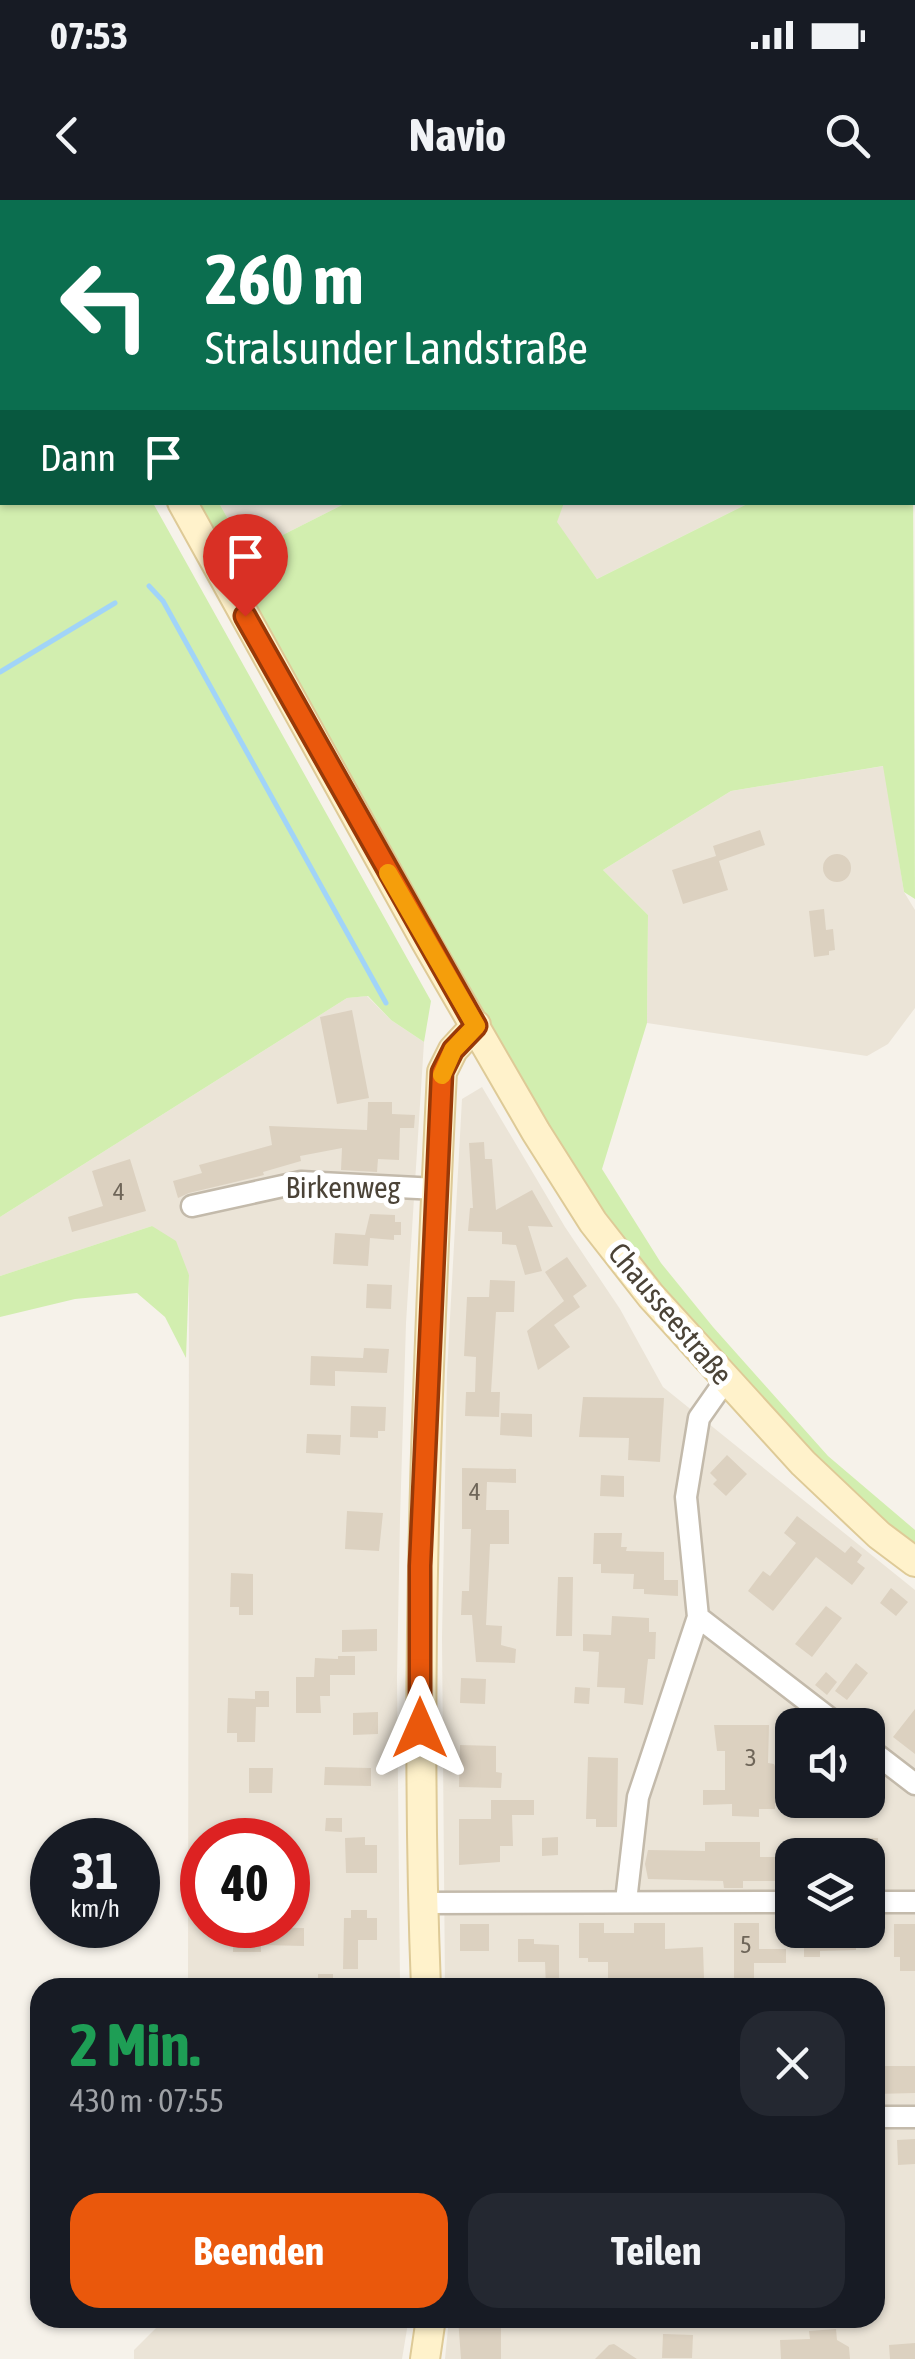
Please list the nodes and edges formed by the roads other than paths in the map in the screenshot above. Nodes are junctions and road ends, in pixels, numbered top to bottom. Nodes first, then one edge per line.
1 (184, 505) edge
2 (476, 1026) junction
3 (436, 1189) junction
4 (192, 1206) dead end
5 (726, 1380) junction
6 (915, 1562) edge
7 (698, 1617) junction
8 (816, 1708) edge
9 (885, 1761) edge
10 (915, 1784) edge
11 (626, 1902) junction
12 (775, 1902) edge
13 (885, 1902) edge
14 (915, 1902) edge
15 (423, 1904) junction
16 (426, 1978) edge
17 (915, 2117) edge
18 (885, 2118) edge
19 (429, 2328) edge
20 (425, 2359) edge

1 - 2 main road, Chausseestraße
2 - 3 main road
2 - 5 main road, Chausseestraße
3 - 4 street, Birkenweg
3 - 15 main road
5 - 6 main road, Chausseestraße
5 - 7 street
7 - 8 street
7 - 11 street
9 - 10 street
11 - 12 street
11 - 15 street
13 - 14 street
15 - 16 main road
17 - 18 street
19 - 20 main road

